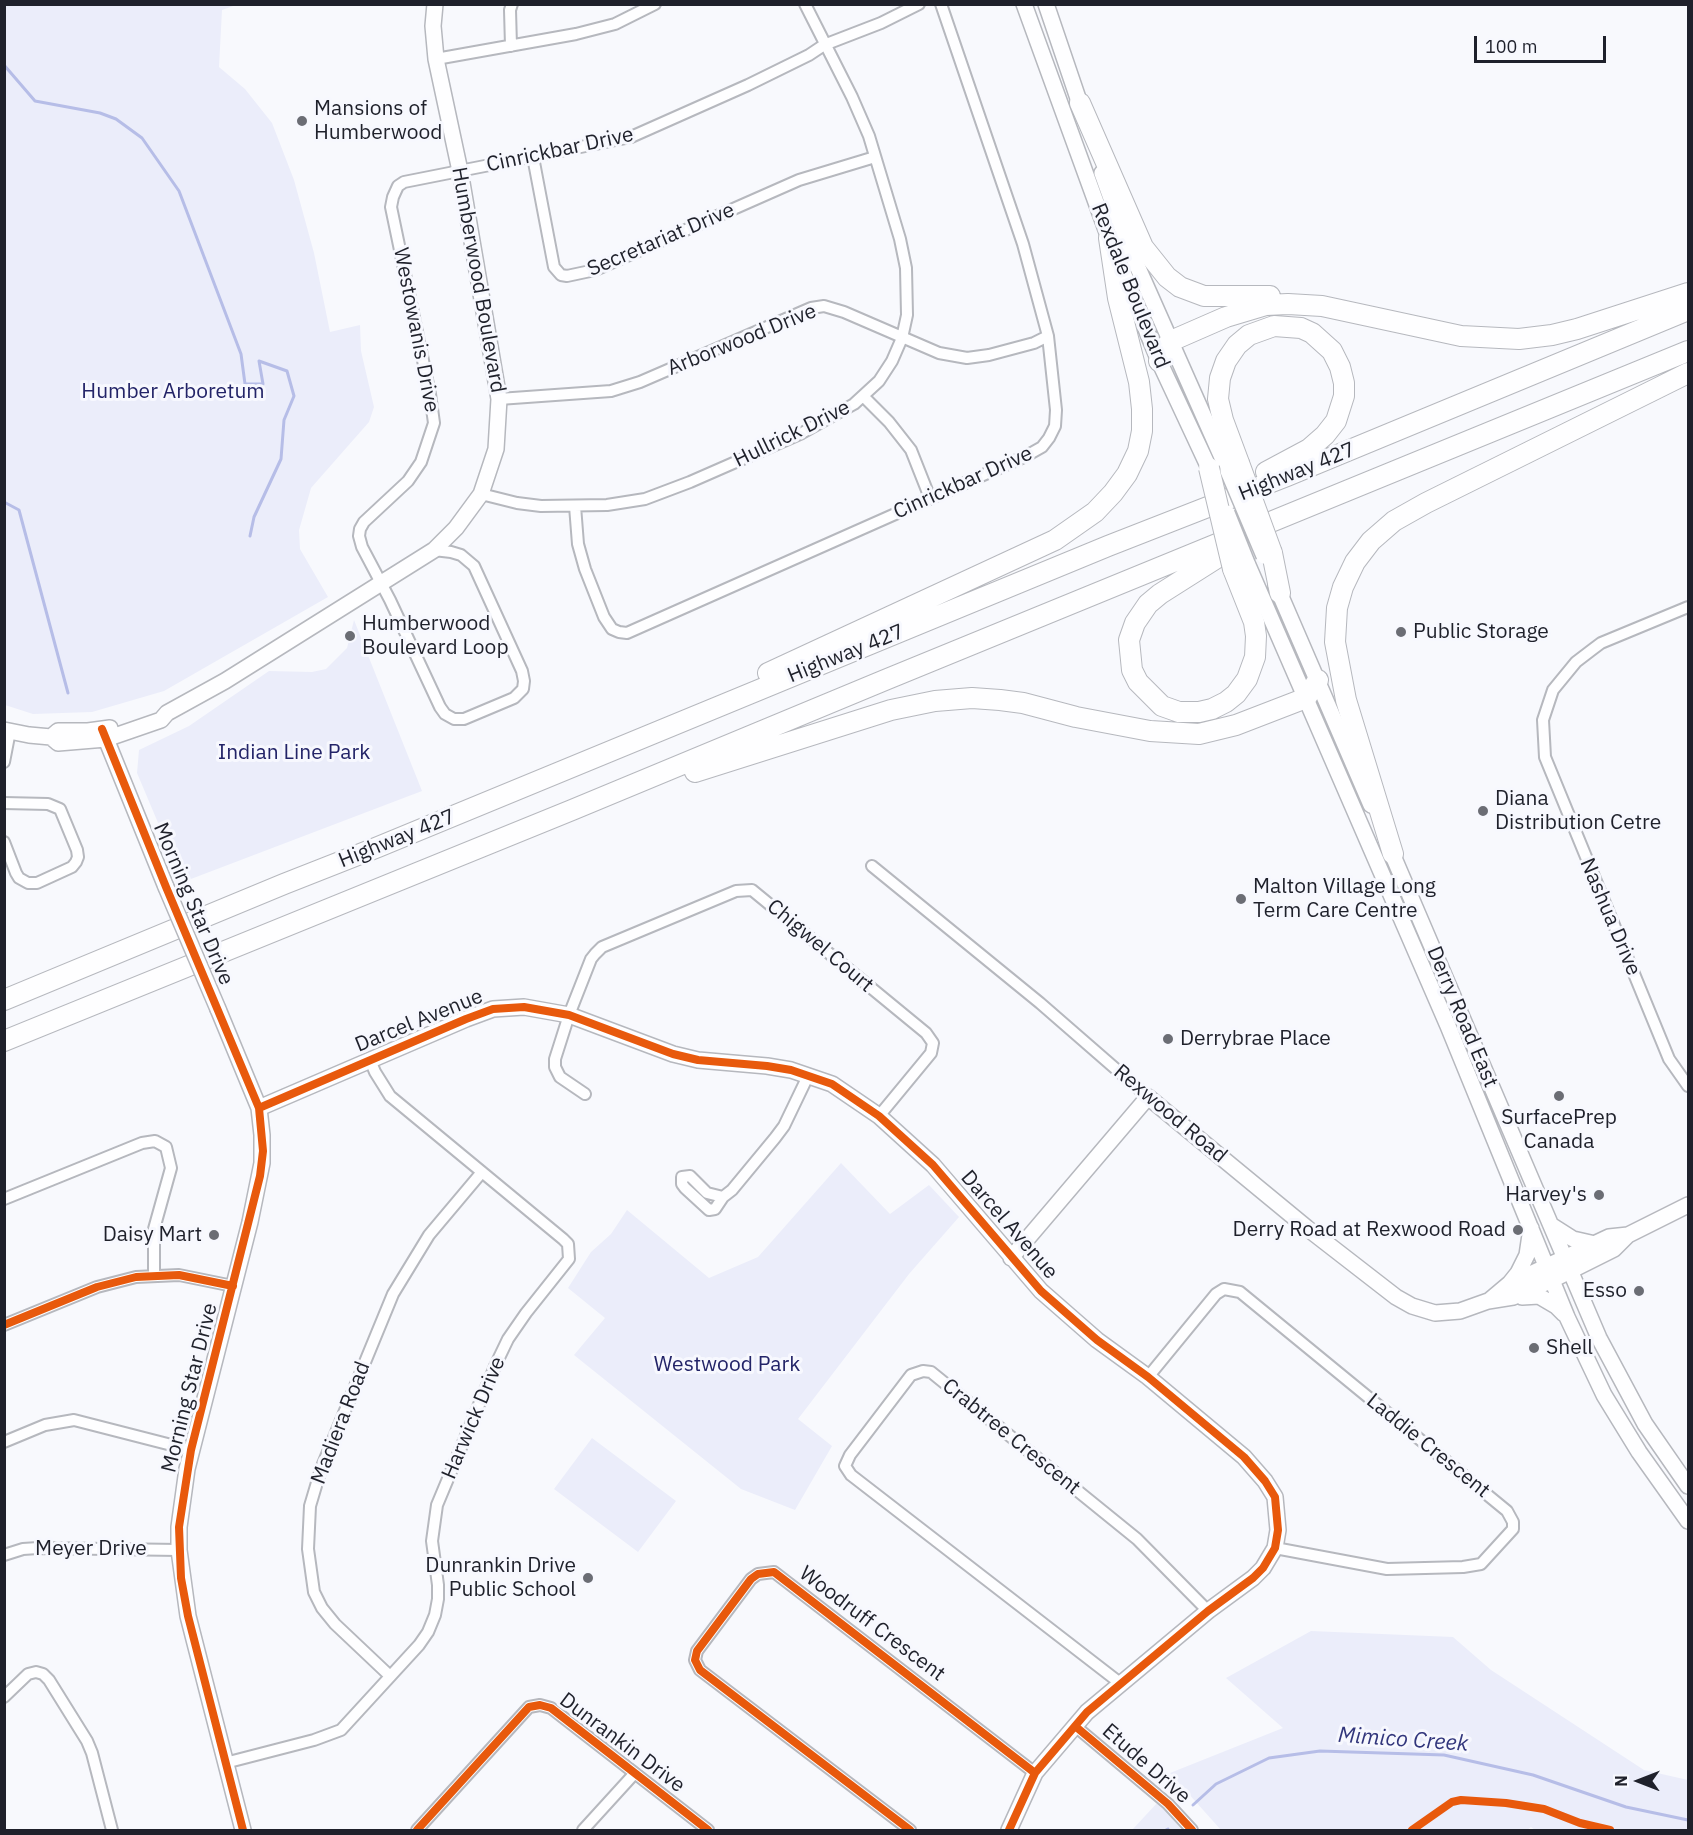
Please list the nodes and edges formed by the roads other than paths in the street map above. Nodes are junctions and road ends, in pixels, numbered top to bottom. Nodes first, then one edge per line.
1 (435, 4) edge
2 (512, 4) edge
3 (655, 4) edge
4 (805, 4) edge
5 (919, 4) edge
6 (941, 4) edge
7 (1024, 4) edge
8 (1046, 4) edge
9 (824, 45) junction
10 (511, 46) junction
11 (436, 59) junction
12 (1080, 104) junction
13 (533, 157) junction
14 (875, 158) junction
15 (460, 171) junction
16 (1109, 238) junction
17 (1689, 293) edge
18 (1322, 306) junction
19 (1689, 310) edge
20 (1048, 336) junction
21 (902, 338) junction
22 (1171, 341) junction
23 (1689, 351) edge
24 (1159, 361) junction
25 (1689, 373) edge
26 (864, 397) junction
27 (500, 399) junction
28 (1234, 467) junction
29 (1209, 468) joint
30 (481, 494) junction
31 (930, 498) junction
32 (575, 506) junction
33 (1186, 517) junction
34 (1276, 521) junction
35 (456, 528) junction
36 (434, 550) junction
37 (461, 555) junction
38 (1240, 566) junction
39 (380, 582) junction
40 (1280, 593) joint
41 (1689, 607) edge
42 (1318, 680) junction
43 (1306, 698) junction
44 (7, 731) edge
45 (104, 734) junction
46 (630, 742) junction
47 (4, 762) edge
48 (4, 803) edge
49 (572, 810) junction
50 (4, 842) edge
51 (1393, 854) junction
52 (872, 866) dead end
53 (4, 1000) edge
54 (569, 1015) junction
55 (4, 1041) edge
56 (370, 1060) junction
57 (808, 1076) junction
58 (1689, 1086) edge
59 (585, 1094) dead end
60 (1148, 1097) junction
61 (259, 1108) junction
62 (879, 1116) junction
63 (482, 1172) junction
64 (723, 1197) dead end
65 (4, 1199) edge
66 (1689, 1204) edge
67 (1551, 1225) junction
68 (1531, 1228) junction
69 (1598, 1250) junction
70 (1011, 1258) junction
71 (1569, 1264) junction
72 (1549, 1273) junction
73 (154, 1275) junction
74 (233, 1286) junction
75 (1511, 1290) junction
76 (1582, 1299) junction
77 (1567, 1317) junction
78 (4, 1325) edge
79 (1148, 1377) junction
80 (4, 1442) edge
81 (191, 1450) junction
82 (1689, 1486) edge
83 (1689, 1521) edge
84 (1275, 1548) junction
85 (179, 1550) junction
86 (4, 1555) edge
87 (1208, 1611) junction
88 (390, 1676) junction
89 (1120, 1683) junction
90 (4, 1697) edge
91 (1075, 1726) junction
92 (225, 1763) junction
93 (1035, 1773) junction
94 (634, 1774) junction
95 (112, 1830) edge
96 (243, 1830) edge
97 (417, 1830) edge
98 (583, 1830) edge
99 (708, 1830) edge
100 (910, 1830) edge
101 (1009, 1830) edge
102 (1192, 1830) edge

1 - 11 street, Humberwood Boulevard
2 - 10 street
3 - 10 street
4 - 9 street, Hullrick Drive
5 - 9 street, Cinrickbar Drive
6 - 20 street, Cinrickbar Drive
7 - 16 street, Rexdale Boulevard
8 - 12 street, Rexdale Boulevard
9 - 13 street, Cinrickbar Drive
9 - 14 street, Hullrick Drive
10 - 11 street
11 - 15 street, Humberwood Boulevard
12 - 18 highway
12 - 22 street, Rexdale Boulevard
13 - 14 street, Secretariat Drive
13 - 15 street, Cinrickbar Drive
14 - 21 street, Hullrick Drive
15 - 27 street, Humberwood Boulevard
15 - 39 street, Westowanis Drive
16 - 24 street, Rexdale Boulevard
16 - 46 highway
17 - 18 highway
18 - 22 highway
19 - 33 highway, Highway 427
20 - 21 street, Arborwood Drive
20 - 31 street, Cinrickbar Drive
21 - 26 street, Hullrick Drive
21 - 27 street, Arborwood Drive
22 - 24 highway
22 - 28 street, Rexdale Boulevard
23 - 34 highway, Highway 427
24 - 29 street, Rexdale Boulevard
25 - 51 highway
26 - 31 street
26 - 32 street, Hullrick Drive
27 - 30 street, Humberwood Boulevard
28 - 33 highway
28 - 40 highway, bridge
29 - 38 highway, bridge
30 - 32 street, Hullrick Drive
30 - 35 street, Humberwood Boulevard
31 - 32 street, Cinrickbar Drive
33 - 46 highway, Highway 427
34 - 38 highway
34 - 49 highway, Highway 427
35 - 36 street, Humberwood Boulevard
35 - 37 street
36 - 37 street
36 - 39 street, Humberwood Boulevard
37 - 39 street
38 - 43 street, Derry Road East
39 - 45 street, Humberwood Boulevard
40 - 42 street, Derry Road East
41 - 58 street, Nashua Drive
42 - 43 highway
42 - 51 street, Derry Road East
43 - 49 highway
43 - 68 street, Derry Road East
44 - 45 street, Humberwood Boulevard
44 - 47 street
45 - 61 street, Morning Star Drive, bridge
46 - 53 highway, Highway 427
48 - 50 street
49 - 55 highway, Highway 427
51 - 67 street, Derry Road East
52 - 60 street, Rexwood Road
54 - 56 street, Darcel Avenue
54 - 57 street, Darcel Avenue
54 - 59 street, Chigwel Court
54 - 62 street, Chigwel Court
56 - 61 street, Darcel Avenue
56 - 63 street, Harwick Drive
57 - 62 street, Darcel Avenue
57 - 64 street
60 - 70 street
60 - 75 street, Rexwood Road
61 - 74 street, Morning Star Drive
62 - 70 street, Darcel Avenue
63 - 88 street, Madiera Road
63 - 88 street, Harwick Drive
65 - 73 street
66 - 69 street, Rexwood Road
67 - 69 street
67 - 71 street, Derry Road East
68 - 72 street, Derry Road East
68 - 75 street
69 - 71 street, Rexwood Road
69 - 76 street
70 - 79 street, Darcel Avenue
71 - 72 street, Rexwood Road
71 - 76 street, Derry Road East
72 - 75 street, Rexwood Road
72 - 77 street, Derry Road East
73 - 74 street
73 - 78 street
74 - 81 street, Morning Star Drive
75 - 77 street
76 - 82 street, Derry Road East
77 - 83 street, Derry Road East
79 - 84 street, Darcel Avenue
79 - 84 street, Laddie Crescent
80 - 81 street
81 - 85 street, Morning Star Drive
84 - 87 street
85 - 86 street, Meyer Drive
85 - 92 street, Morning Star Drive
87 - 89 street
87 - 89 street, Crabtree Crescent
88 - 92 street, Harwick Drive
89 - 91 street
90 - 95 street
91 - 93 street
91 - 102 street, Etude Drive
92 - 96 street, Morning Star Drive
93 - 100 street, Woodruff Crescent
93 - 101 street
94 - 97 street, Dunrankin Drive
94 - 98 street
94 - 99 street, Dunrankin Drive

